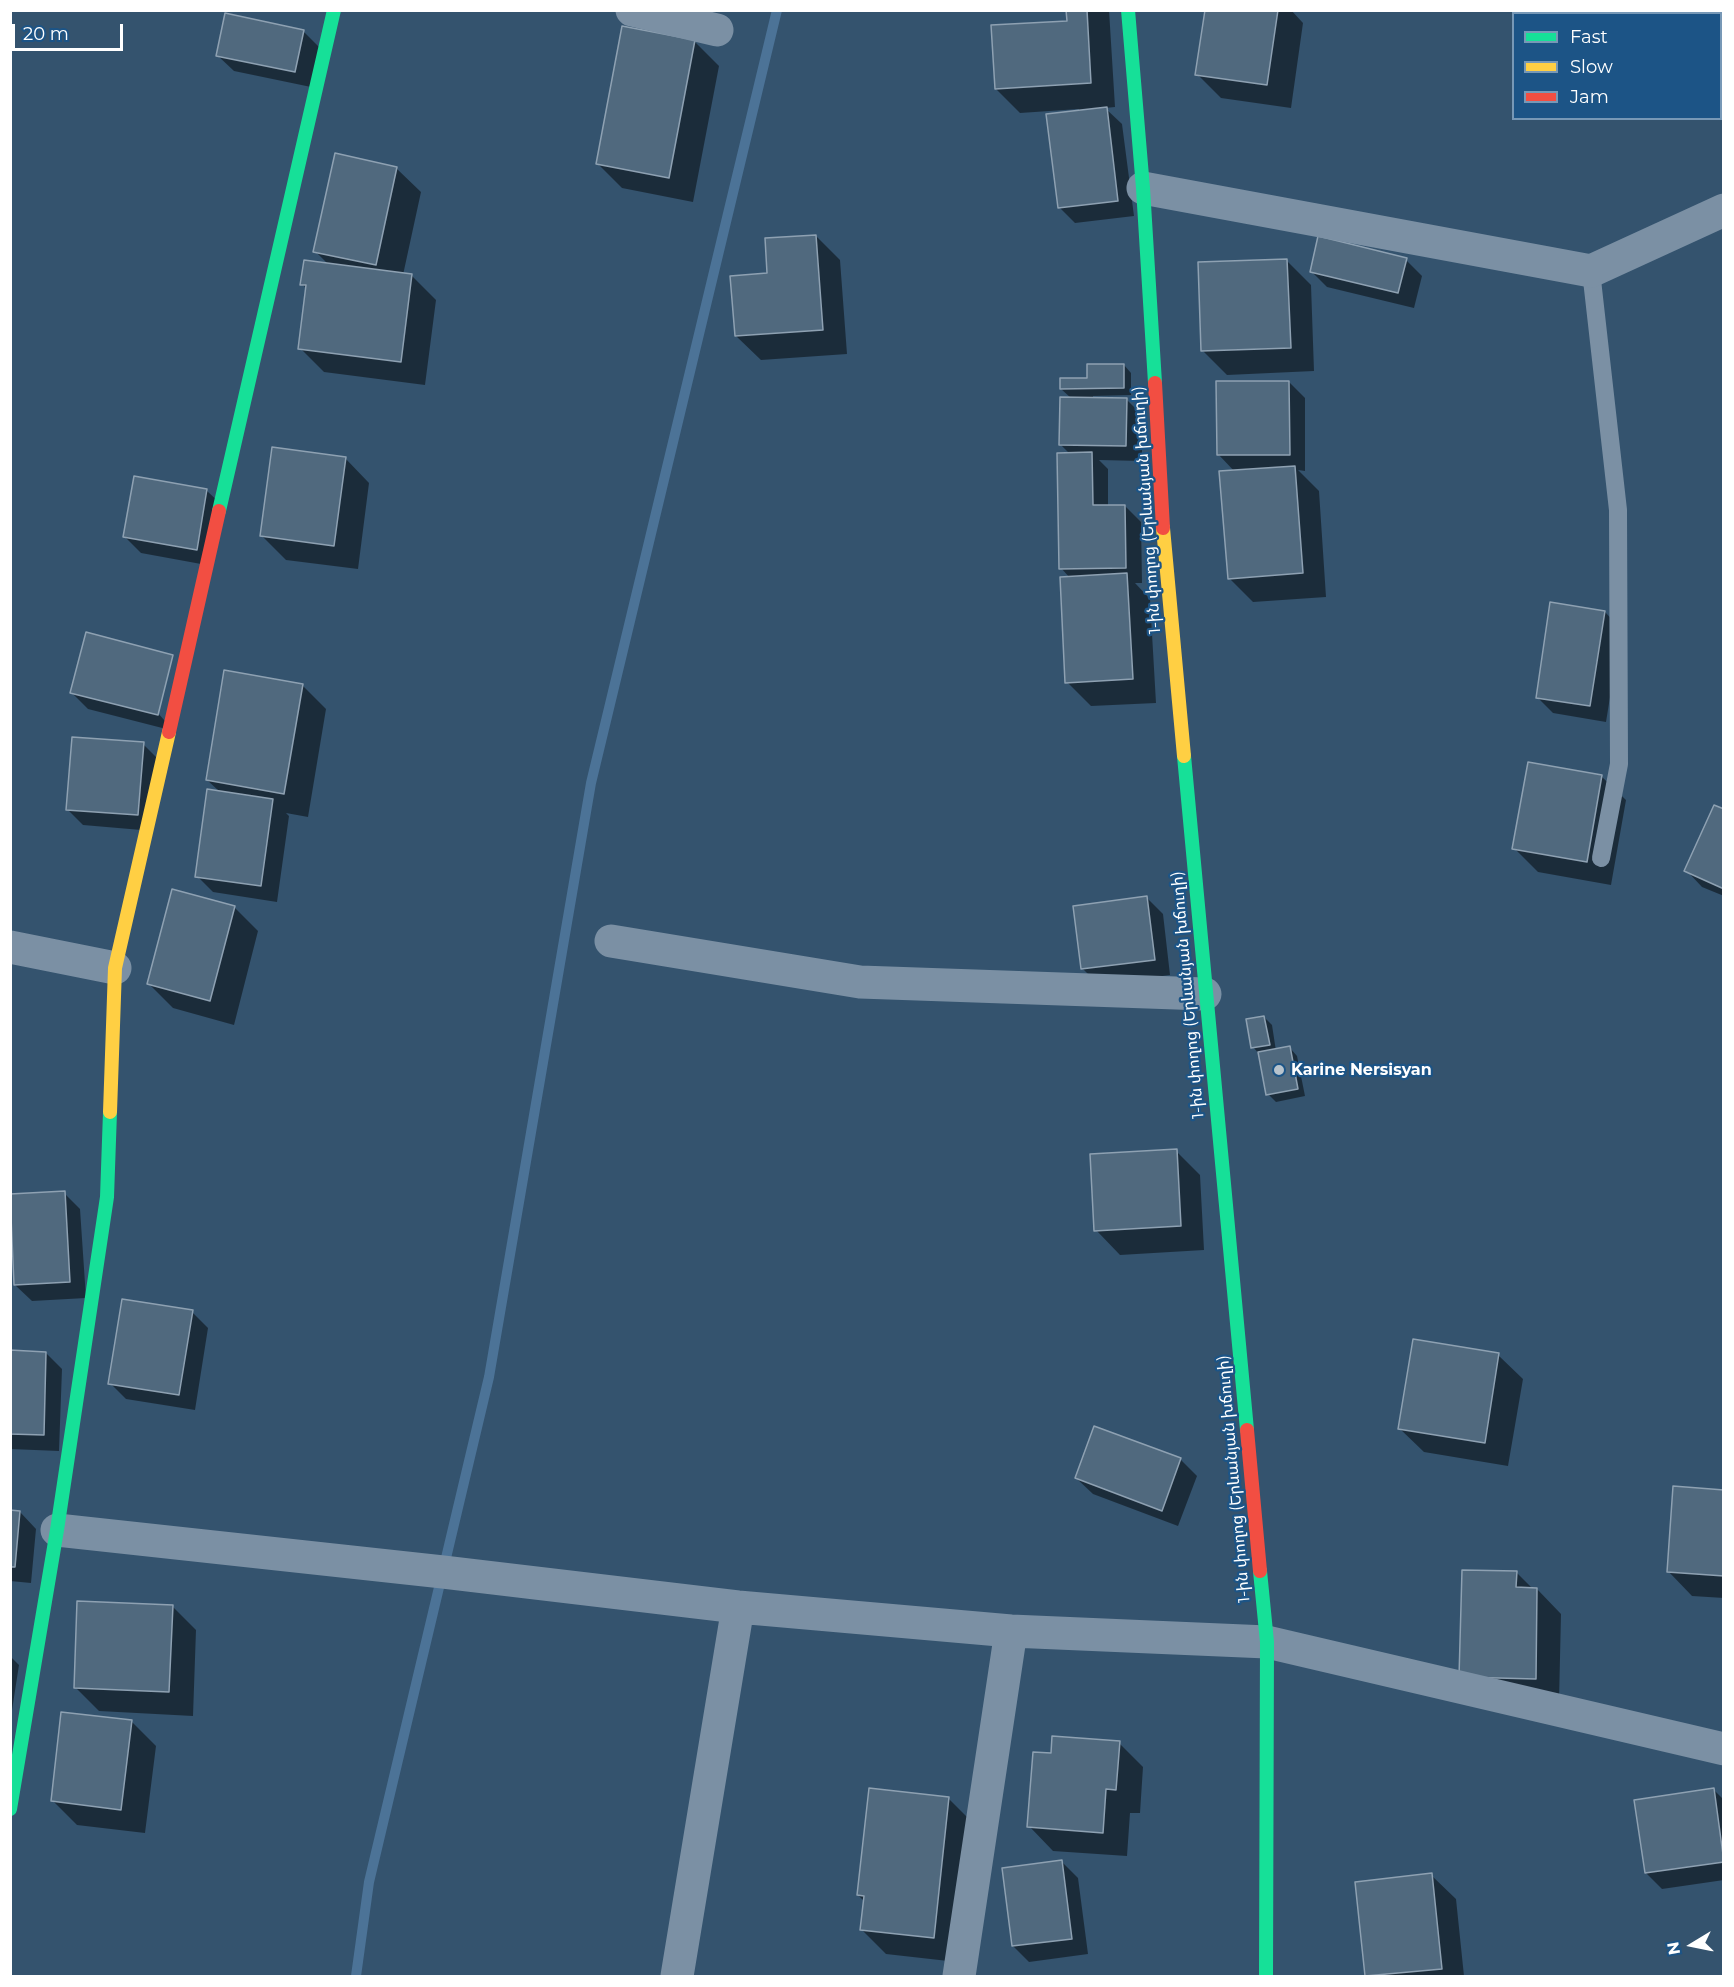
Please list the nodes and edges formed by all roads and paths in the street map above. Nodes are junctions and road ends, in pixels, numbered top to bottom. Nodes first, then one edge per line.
1 (334, 10) edge
2 (632, 10) edge
3 (1128, 10) edge
4 (717, 30) dead end
5 (1143, 188) junction
6 (1724, 210) edge
7 (1592, 271) junction
8 (1601, 858) dead end
9 (611, 941) dead end
10 (10, 947) edge
11 (115, 968) junction
12 (1205, 994) junction
13 (57, 1530) junction
14 (738, 1607) junction
15 (1011, 1631) junction
16 (1267, 1642) junction
17 (1724, 1749) edge
18 (10, 1809) edge
19 (677, 1977) edge
20 (959, 1977) edge
21 (1266, 1977) edge

1 - 11 main road
2 - 4 street
3 - 5 main road, 1-ին փողոց (Երևանյան խճուղի)
5 - 7 street
5 - 12 main road, 1-ին փողոց (Երևանյան խճուղի)
6 - 7 street
7 - 8 lane
9 - 12 street
10 - 11 street
11 - 13 main road
12 - 16 main road, 1-ին փողոց (Երևանյան խճուղի)
13 - 14 street
13 - 18 main road
14 - 15 street
14 - 19 street
15 - 16 street
15 - 20 street
16 - 17 street
16 - 21 main road, 1-ին փողոց (Երևանյան խճուղի)

